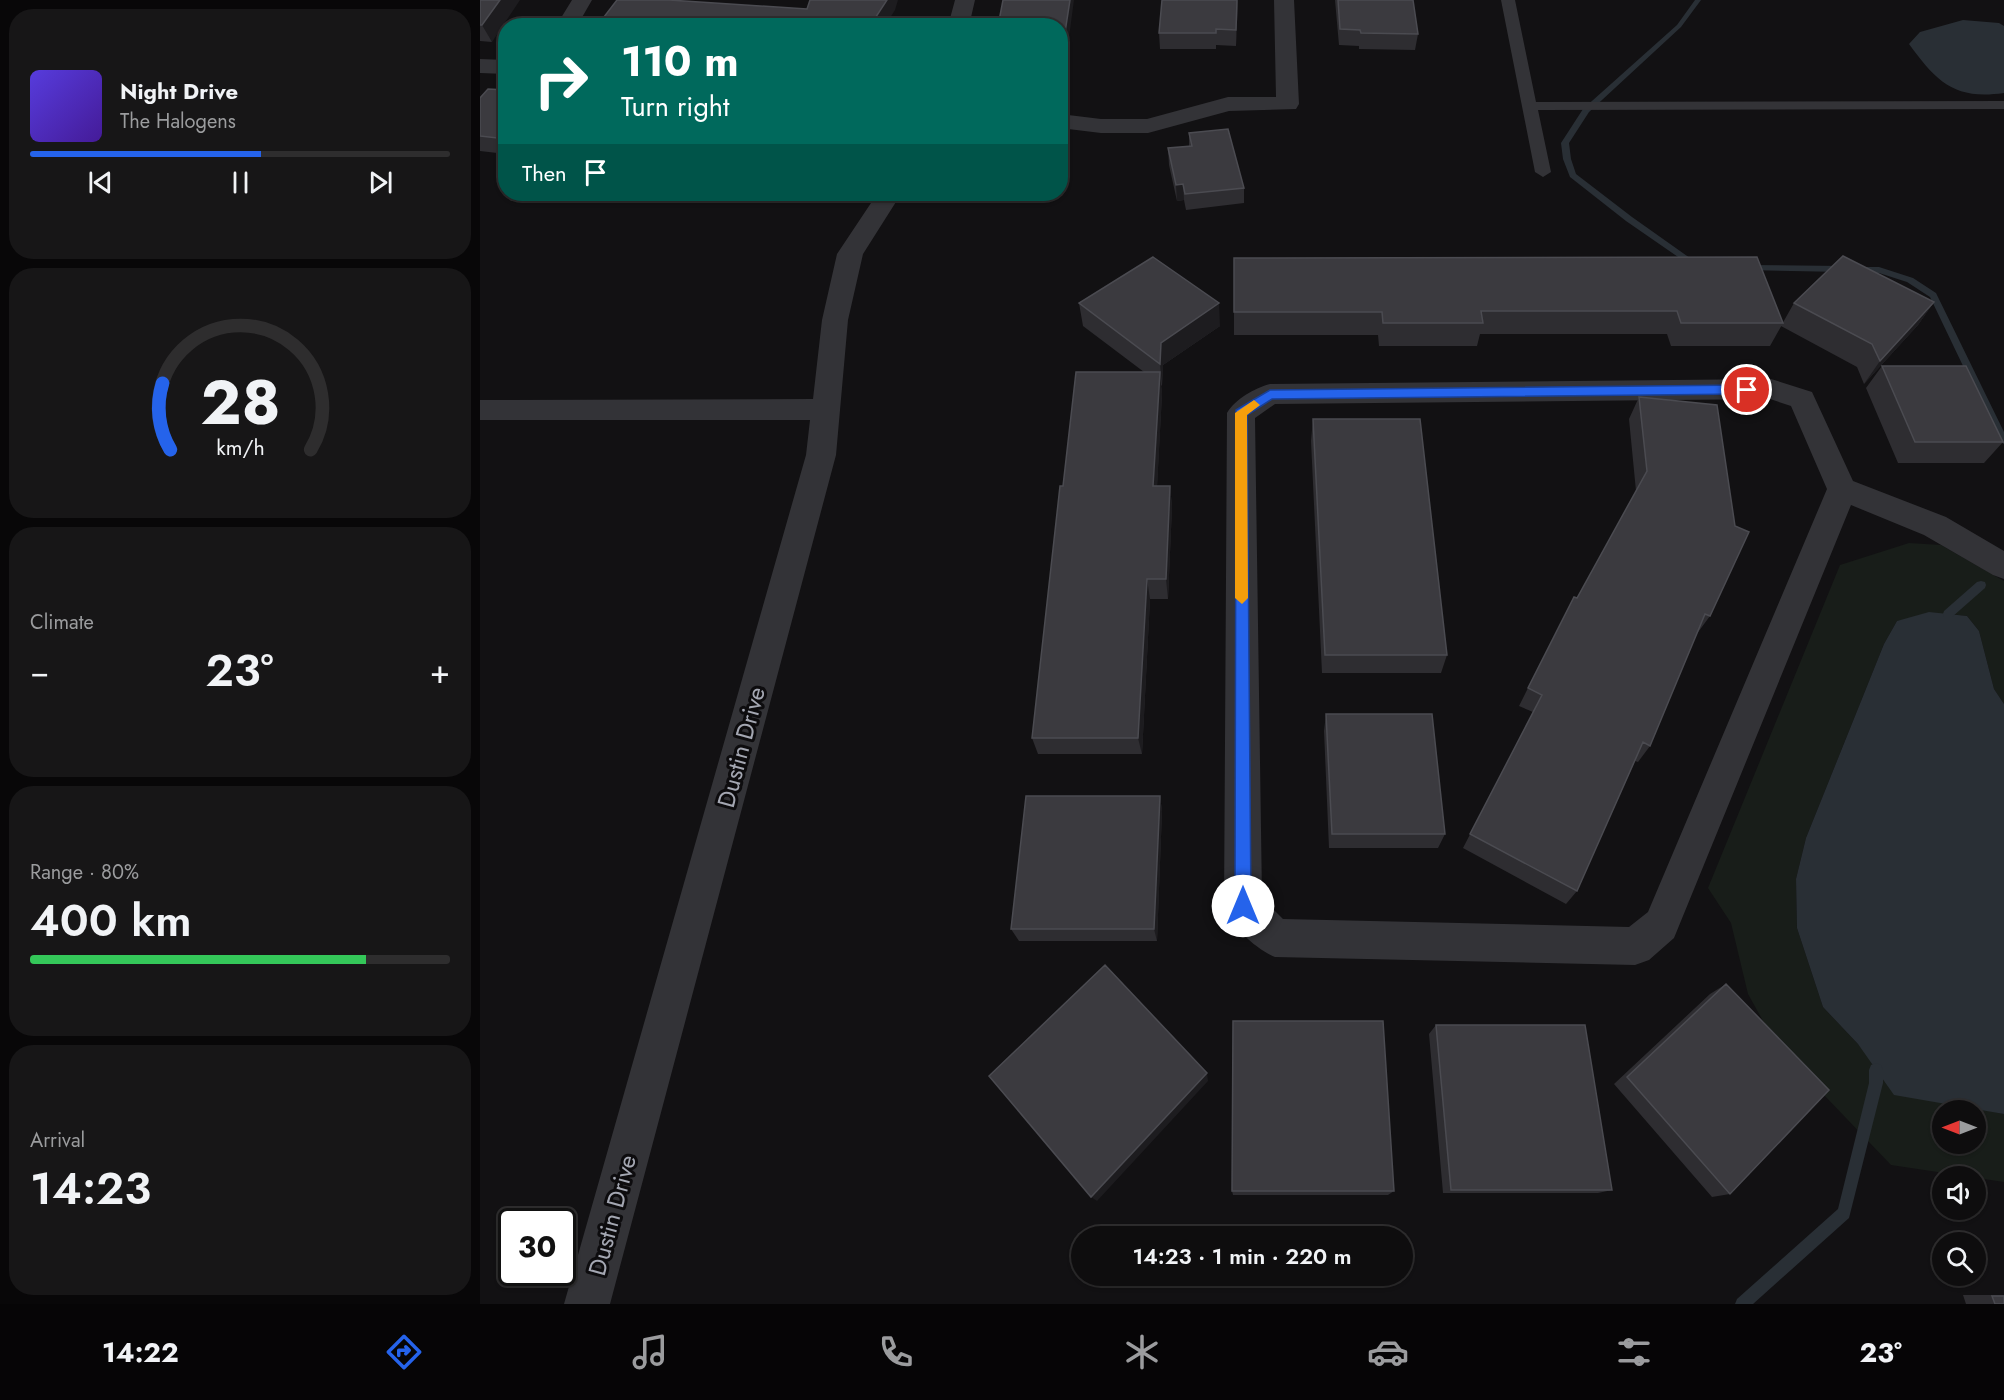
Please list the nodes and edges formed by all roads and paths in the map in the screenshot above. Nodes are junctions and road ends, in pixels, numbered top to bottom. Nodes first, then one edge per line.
1 (582, 0) edge
2 (965, 0) edge
3 (1284, 0) edge
4 (1508, 0) edge
5 (571, 18) edge
6 (960, 18) edge
7 (480, 66) edge
8 (498, 67) edge
9 (2004, 105) edge
10 (1530, 106) junction
11 (1068, 122) edge
12 (1543, 172) dead end
13 (884, 201) edge
14 (826, 409) junction
15 (480, 410) edge
16 (1842, 489) junction
17 (2004, 567) edge
18 (587, 1304) edge

1 - 5 street
2 - 6 street
3 - 11 street
4 - 10 lane
7 - 8 street
9 - 10 lane
10 - 12 lane
13 - 14 street, Dustin Drive
14 - 15 street
14 - 18 street, Dustin Drive
16 - 16 street
16 - 17 street

